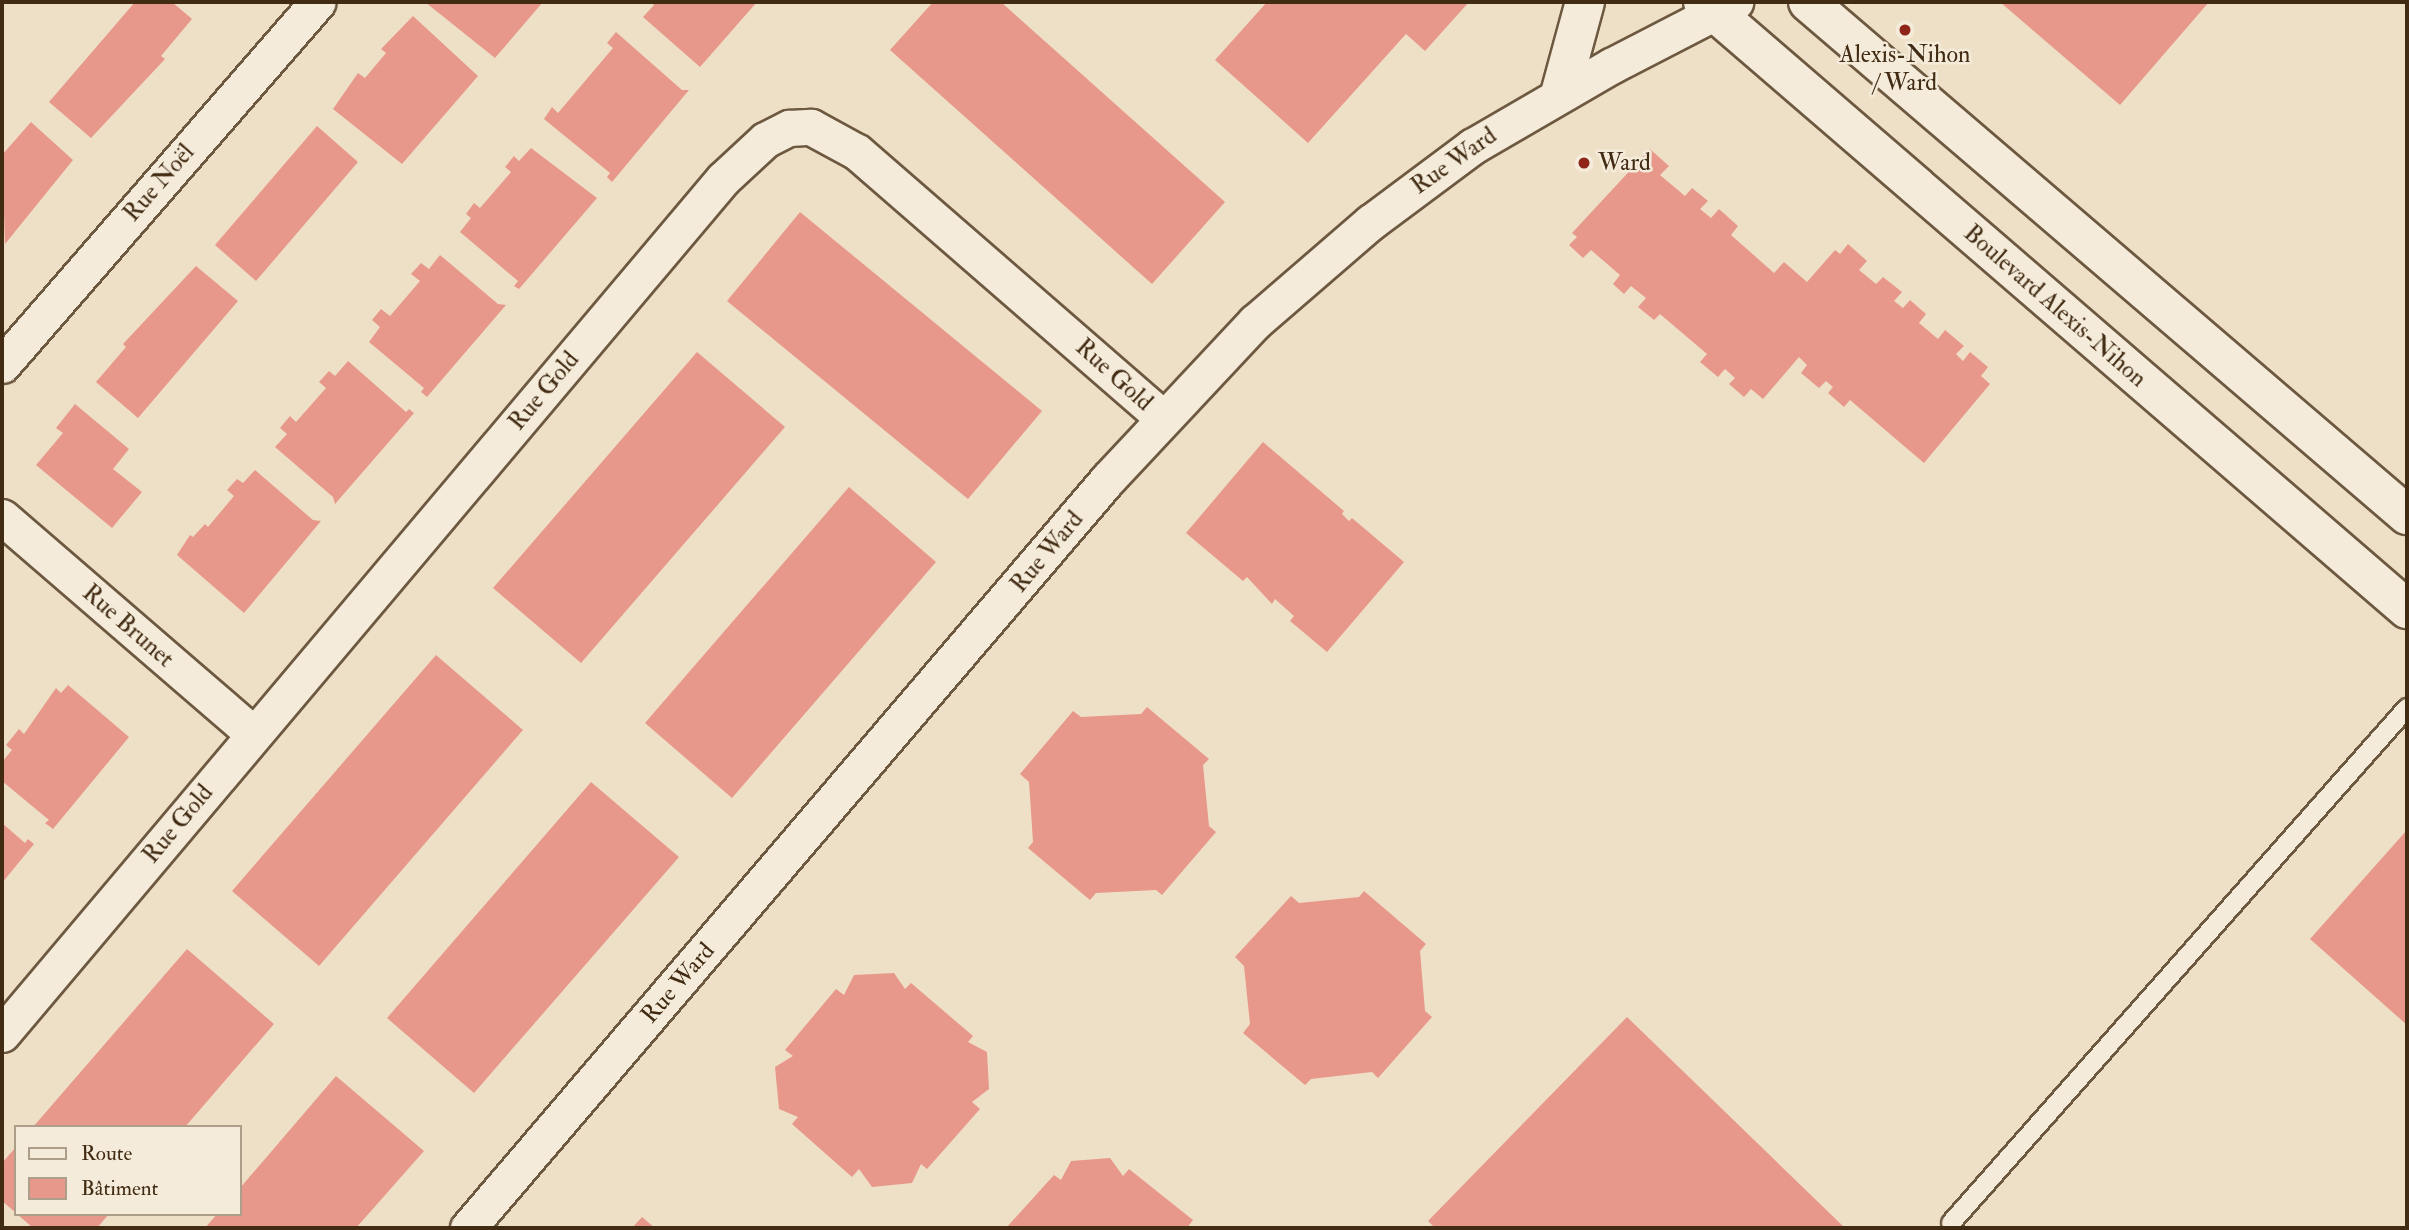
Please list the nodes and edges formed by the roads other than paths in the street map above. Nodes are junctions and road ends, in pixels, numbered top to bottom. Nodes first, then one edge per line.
1 (317, 2) edge
2 (1585, 2) edge
3 (1808, 2) edge
4 (1718, 5) edge
5 (1560, 94) junction
6 (2, 365) edge
7 (1163, 417) junction
8 (2407, 515) edge
9 (2, 517) edge
10 (2407, 609) edge
11 (2407, 709) edge
12 (253, 734) junction
13 (2, 1034) edge
14 (1951, 1223) dead end
15 (468, 1228) edge

1 - 6 street, Rue Noël
2 - 5 street
3 - 8 street
4 - 5 street, Rue Ward
4 - 10 street, Boulevard Alexis-Nihon
5 - 7 street, Rue Ward
7 - 12 street, Rue Gold
7 - 15 street, Rue Ward
9 - 12 street, Rue Brunet
11 - 14 lane
12 - 13 street, Rue Gold

